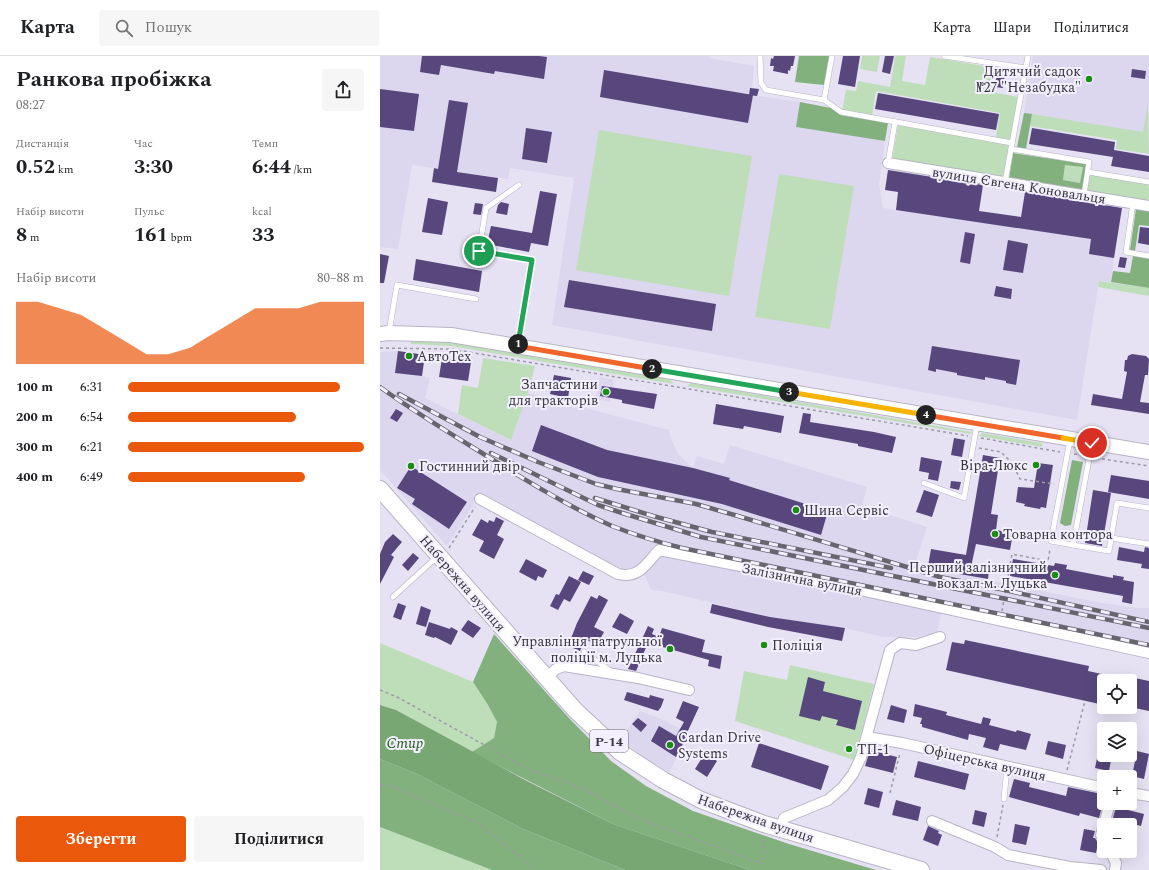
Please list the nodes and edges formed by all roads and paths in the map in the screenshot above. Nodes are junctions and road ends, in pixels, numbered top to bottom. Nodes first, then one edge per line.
1 (760, 56) edge
2 (832, 56) edge
3 (944, 56) edge
4 (1028, 56) edge
5 (1026, 68) junction
6 (824, 100) junction
7 (895, 122) junction
8 (1012, 143) junction
9 (1011, 149) junction
10 (888, 163) joint
11 (1088, 172) junction
12 (1005, 182) junction
13 (1149, 182) edge
14 (519, 185) dead end
15 (1084, 195) junction
16 (1133, 203) junction
17 (1149, 206) edge
18 (1149, 256) edge
19 (476, 299) dead end
20 (385, 333) edge
21 (517, 346) junction
22 (380, 348) edge
23 (977, 424) junction
24 (975, 437) junction
25 (1071, 439) junction
26 (1092, 443) junction
27 (973, 447) junction
28 (1149, 452) edge
29 (924, 483) dead end
30 (1062, 485) junction
31 (380, 489) edge
32 (480, 499) joint
33 (1149, 508) edge
34 (1111, 538) junction
35 (1051, 541) junction
36 (1149, 544) edge
37 (1073, 545) junction
38 (441, 558) junction
39 (394, 597) dead end
40 (1000, 621) junction
41 (940, 637) dead end
42 (584, 652) dead end
43 (1149, 653) edge
44 (616, 675) junction
45 (546, 678) junction
46 (380, 690) edge
47 (689, 690) dead end
48 (1085, 701) dead end
49 (867, 737) junction
50 (902, 743) junction
51 (1007, 766) junction
52 (1064, 779) junction
53 (380, 785) edge
54 (1097, 786) edge
55 (890, 793) dead end
56 (1137, 794) edge
57 (1149, 796) edge
58 (1004, 799) joint
59 (932, 821) dead end
60 (764, 824) junction
61 (780, 829) junction
62 (996, 847) junction
63 (1114, 858) edge
64 (536, 870) edge
65 (921, 870) edge
66 (1102, 870) edge
67 (1115, 870) edge

1 - 6 lane
2 - 6 lane
3 - 5 lane
4 - 5 lane
5 - 8 lane
6 - 7 lane
7 - 8 lane
7 - 10 lane
8 - 9 lane
9 - 11 lane
9 - 12 lane
10 - 12 street, вулиця Євгена Коновальця
11 - 13 lane
11 - 15 lane
12 - 15 street, вулиця Євгена Коновальця
14 - 21 lane
15 - 16 street, вулиця Євгена Коновальця
16 - 17 street, вулиця Євгена Коновальця
16 - 18 lane
19 - 20 lane
20 - 21 street
21 - 23 street
22 - 24 path
23 - 24 lane
23 - 25 street
24 - 27 lane
25 - 26 street
25 - 30 lane
26 - 28 street
26 - 37 lane
27 - 29 lane
27 - 30 path
30 - 35 lane
31 - 38 main road, Набережна вулиця / Р-14
32 - 38 path
32 - 40 street, Залізнична вулиця
33 - 34 lane
34 - 36 lane
34 - 37 lane
35 - 37 lane
35 - 40 path
38 - 39 lane
38 - 45 main road, Набережна вулиця / Р-14
40 - 43 street, Залізнична вулиця
41 - 49 street
42 - 44 lane
44 - 45 street
44 - 47 street
45 - 60 main road, Набережна вулиця / Р-14
46 - 60 path
48 - 52 path
49 - 50 street, Офіцерська вулиця
49 - 61 street
50 - 51 street, Офіцерська вулиця
50 - 55 path
51 - 52 street, Офіцерська вулиця
51 - 58 lane
52 - 54 street, Офіцерська вулиця
53 - 64 path
56 - 57 street
58 - 62 path
59 - 62 street
60 - 61 main road, Набережна вулиця / Р-14
61 - 65 main road, Набережна вулиця / Р-14
62 - 66 street
63 - 67 street

